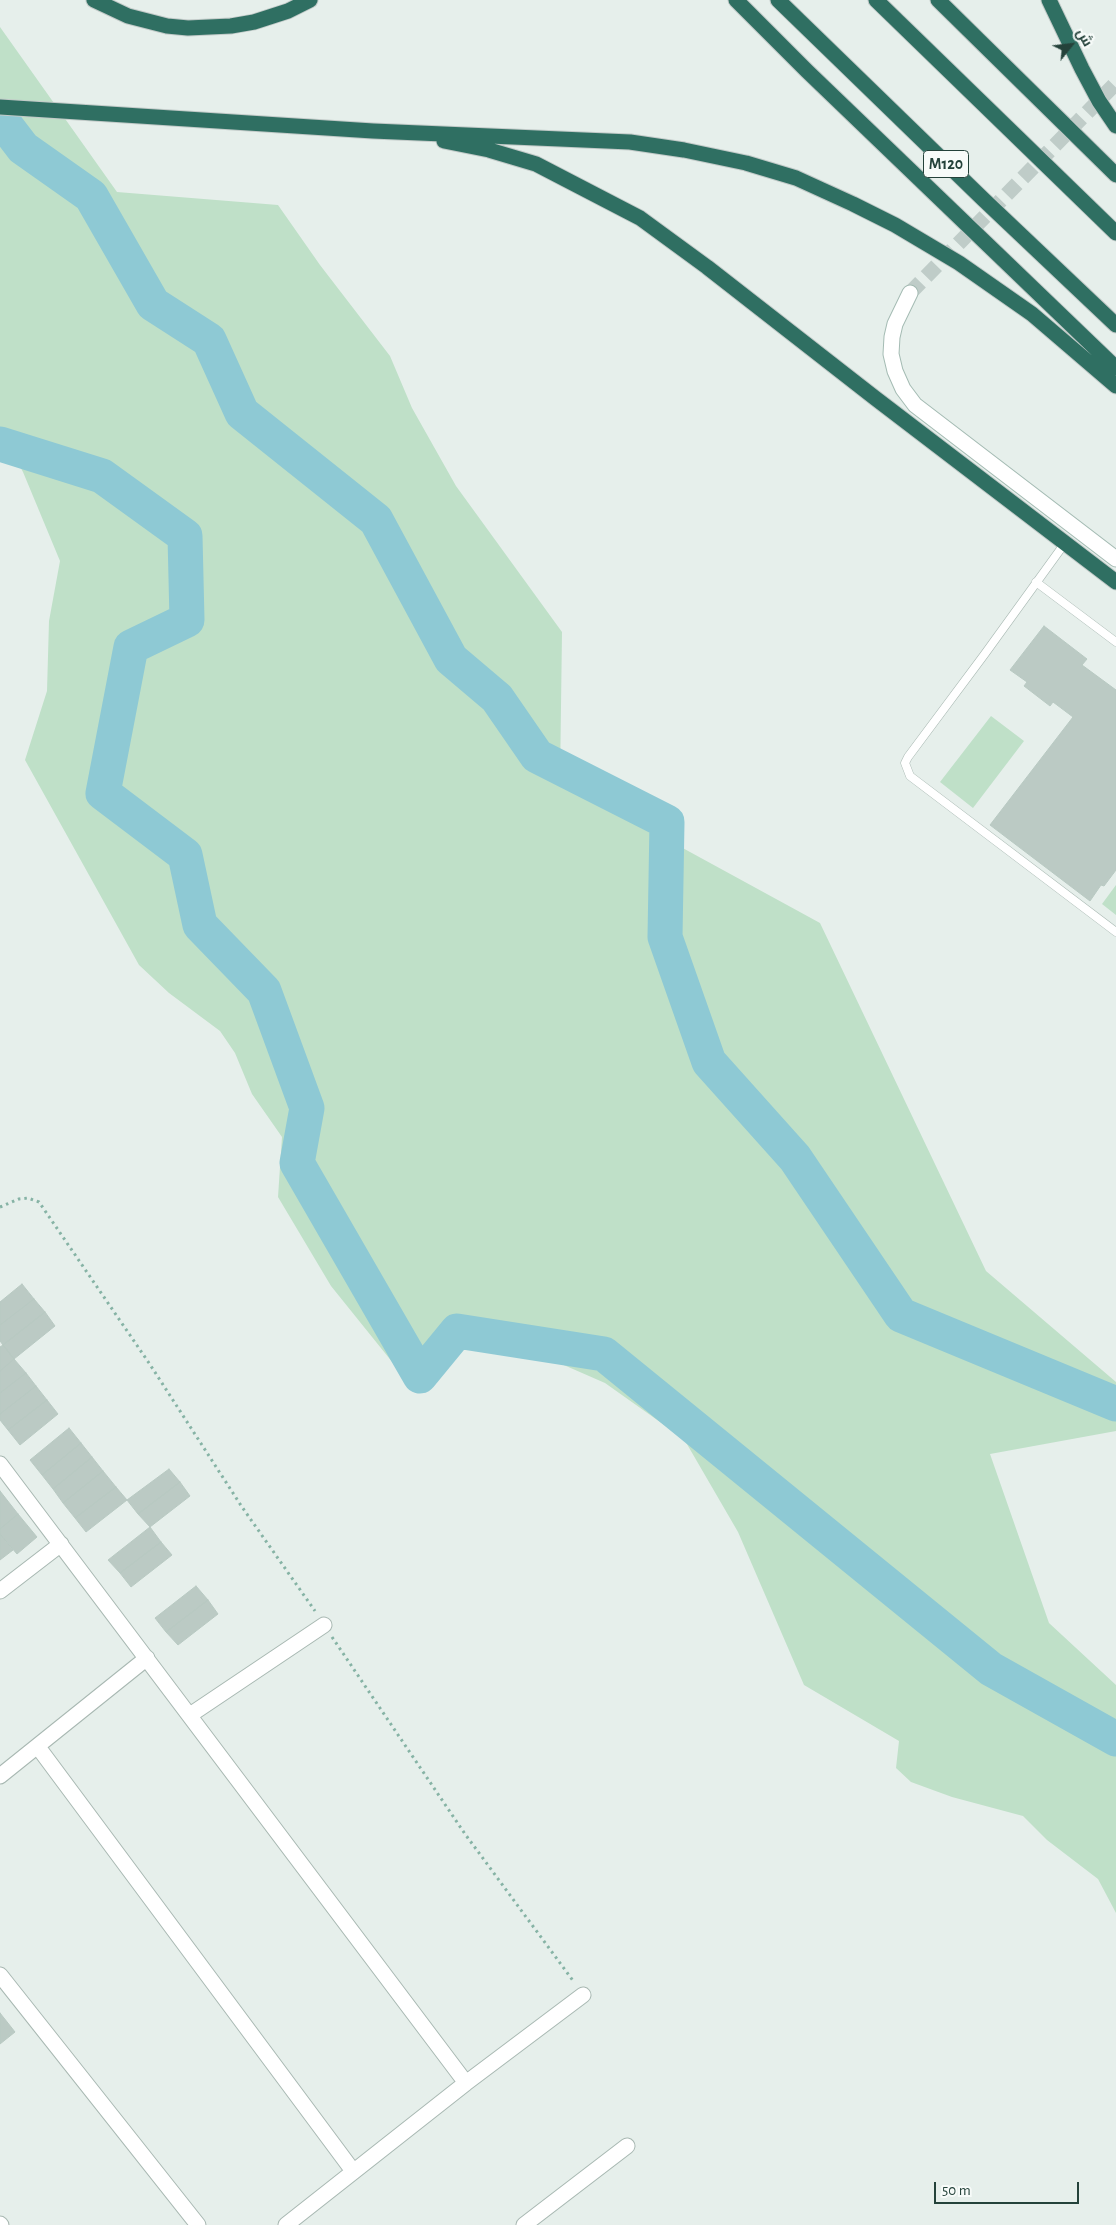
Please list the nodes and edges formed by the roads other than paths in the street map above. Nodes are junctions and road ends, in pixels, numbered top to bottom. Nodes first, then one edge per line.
1 (94, 0) edge
2 (310, 0) edge
3 (736, 0) edge
4 (778, 0) edge
5 (876, 0) edge
6 (938, 0) edge
7 (1050, 0) edge
8 (0, 107) edge
9 (1116, 126) edge
10 (373, 131) junction
11 (1116, 175) edge
12 (1116, 233) edge
13 (910, 293) tunnel mouth
14 (1116, 325) edge
15 (1116, 368) edge
16 (1116, 386) edge
17 (1065, 542) junction
18 (1116, 559) edge
19 (1036, 582) junction
20 (1116, 582) edge
21 (1116, 642) edge
22 (1116, 932) edge
23 (0, 1464) edge
24 (61, 1544) junction
25 (0, 1591) edge
26 (324, 1625) road end
27 (146, 1658) junction
28 (190, 1715) junction
29 (38, 1747) junction
30 (0, 1776) edge
31 (0, 1975) edge
32 (583, 1995) road end
33 (466, 2083) junction
34 (627, 2146) dead end
35 (353, 2172) junction
36 (198, 2225) edge
37 (286, 2225) edge
38 (524, 2225) edge

1 - 2 highway
3 - 15 highway
4 - 14 highway, M120
5 - 12 highway
6 - 11 highway
7 - 9 highway
8 - 10 highway
10 - 16 highway
10 - 17 highway
13 - 18 street
17 - 19 lane
17 - 20 highway
19 - 21 lane
19 - 22 lane
23 - 24 street
24 - 25 street
24 - 27 street
26 - 28 street
27 - 28 street
27 - 29 street
28 - 33 street
29 - 30 street
29 - 35 street
31 - 36 street
32 - 33 street
33 - 35 street
34 - 38 street
35 - 37 street

